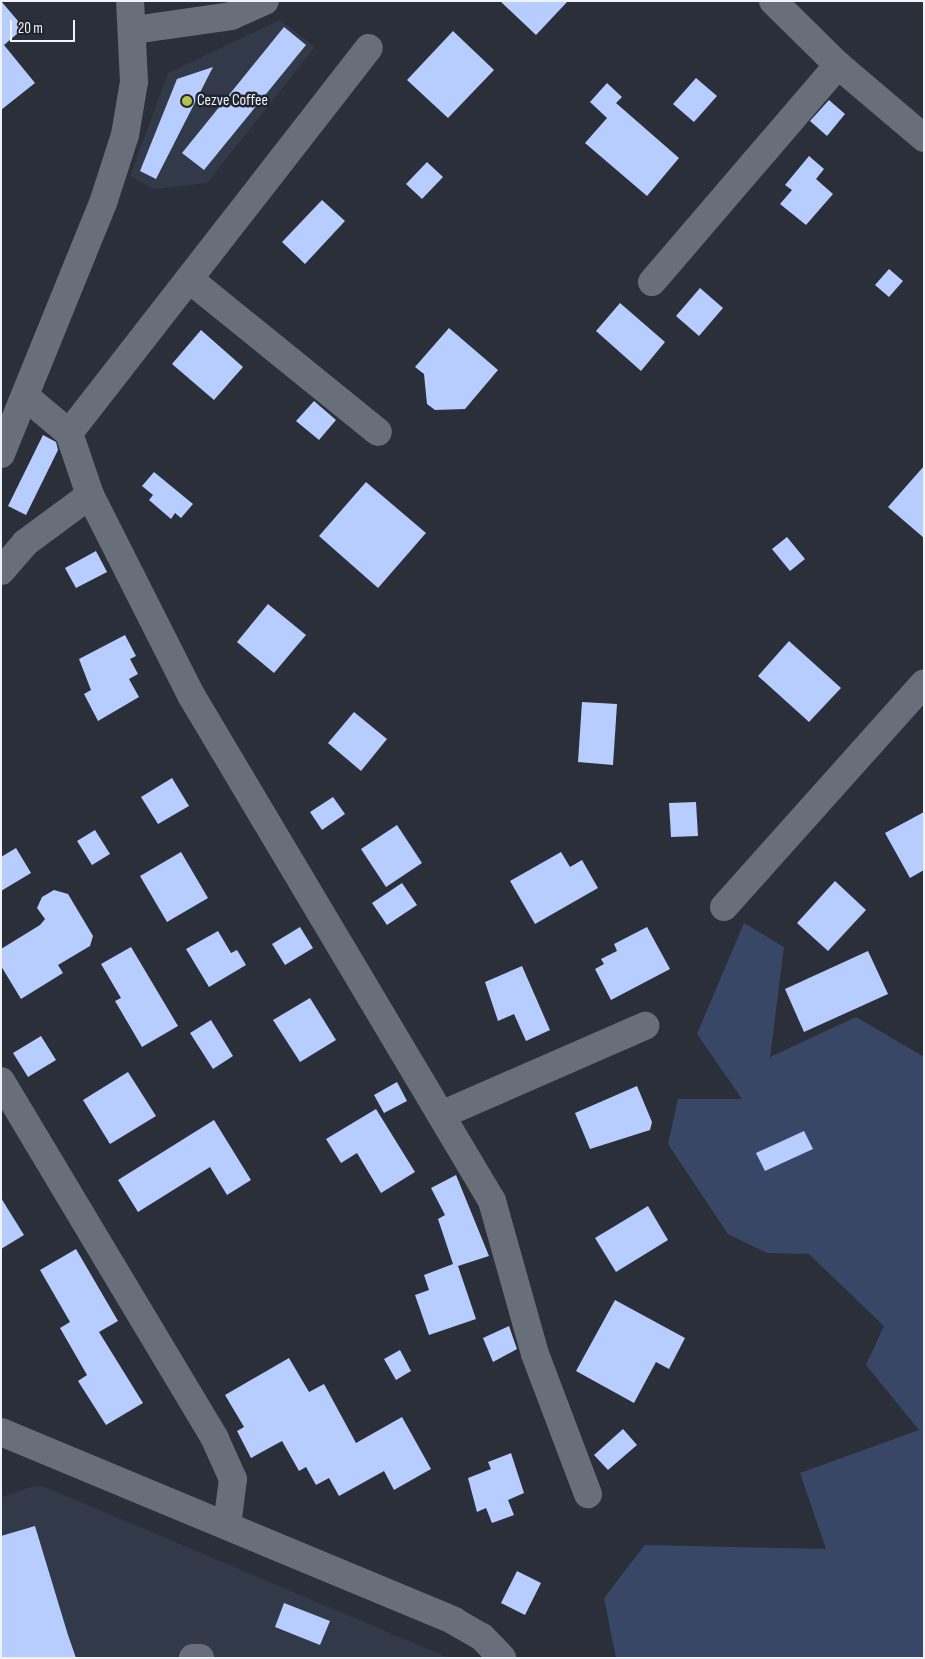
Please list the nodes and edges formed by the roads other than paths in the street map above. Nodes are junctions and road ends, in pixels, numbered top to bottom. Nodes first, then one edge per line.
1 (130, 1) edge
2 (265, 1) edge
3 (773, 1) edge
4 (134, 30) junction
5 (368, 48) dead end
6 (838, 65) junction
7 (924, 138) edge
8 (189, 279) junction
9 (652, 282) dead end
10 (26, 397) junction
11 (378, 432) dead end
12 (69, 433) junction
13 (1, 454) edge
14 (90, 495) junction
15 (1, 571) edge
16 (924, 683) edge
17 (724, 907) dead end
18 (645, 1026) dead end
19 (1, 1081) edge
20 (441, 1115) junction
21 (1, 1432) edge
22 (588, 1494) dead end
23 (227, 1525) junction
24 (193, 1658) edge
25 (200, 1658) edge
26 (502, 1658) edge

1 - 4 street
2 - 4 street
3 - 6 street
4 - 10 street
5 - 8 street
6 - 7 street
6 - 9 street
8 - 11 street
8 - 12 street
10 - 12 street
10 - 13 street
12 - 14 street
14 - 15 street
14 - 20 street
16 - 17 street
18 - 20 street
19 - 23 street
20 - 22 street
21 - 23 street
23 - 26 street
24 - 25 street

